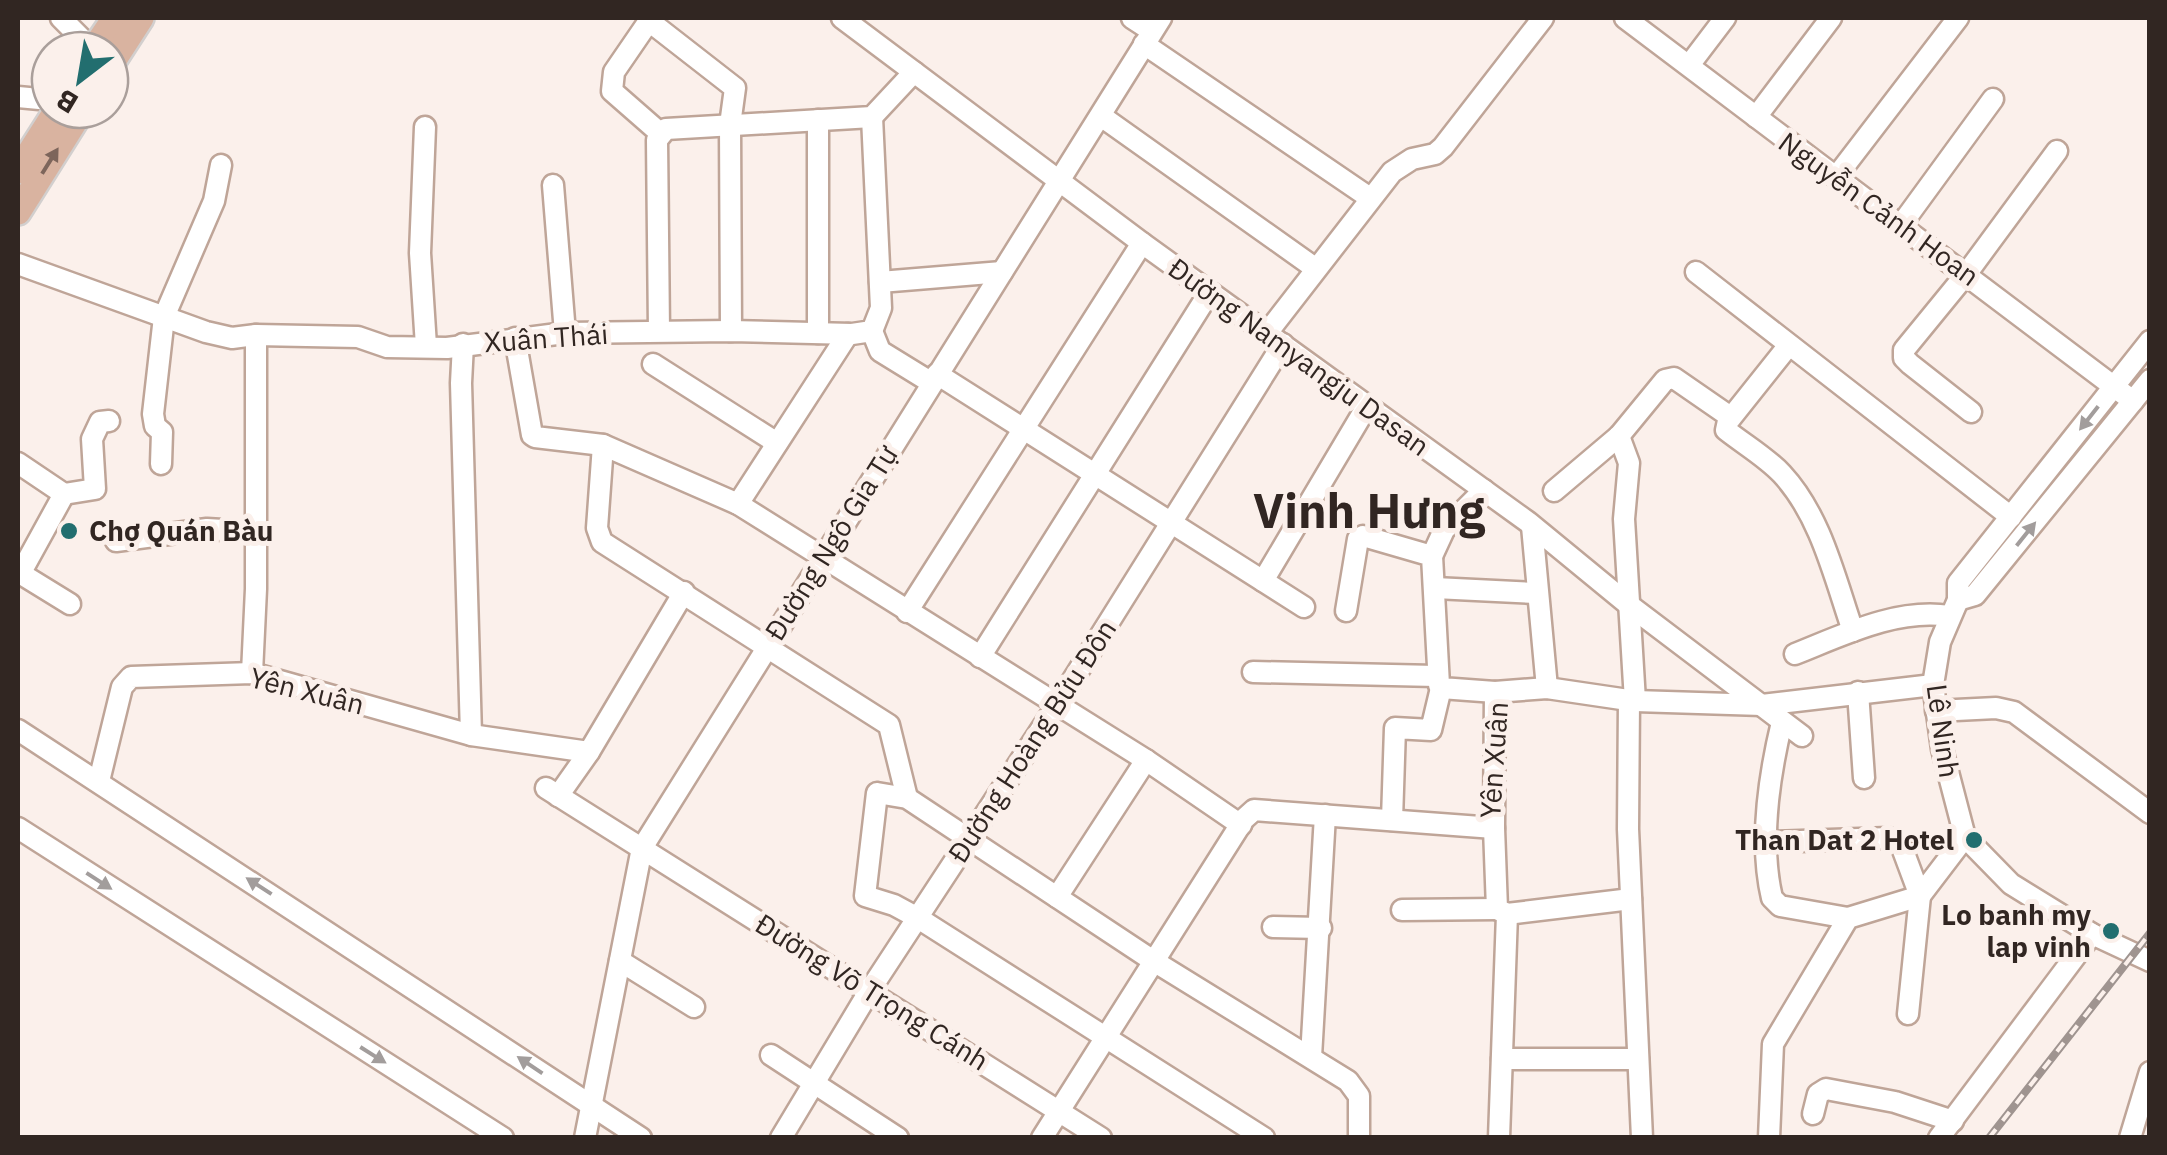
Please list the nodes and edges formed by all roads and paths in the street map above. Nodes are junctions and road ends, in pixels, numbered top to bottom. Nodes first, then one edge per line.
1 (62, 18) edge
2 (842, 18) edge
3 (1132, 18) edge
4 (1543, 18) edge
5 (1625, 18) edge
6 (1725, 18) edge
7 (1831, 18) edge
8 (1958, 18) edge
9 (649, 19) edge
10 (92, 30) edge
11 (1152, 31) edge
12 (1690, 64) junction
13 (914, 72) junction
14 (1993, 99) dead end
15 (872, 116) junction
16 (1100, 116) junction
17 (1756, 117) junction
18 (818, 120) junction
19 (730, 125) junction
20 (426, 127) dead end
21 (44, 130) edge
22 (69, 130) edge
23 (660, 134) junction
24 (2057, 150) dead end
25 (220, 165) dead end
26 (18, 172) edge
27 (1836, 177) junction
28 (1058, 181) junction
29 (554, 185) dead end
30 (1370, 198) junction
31 (18, 212) edge
32 (1901, 226) junction
33 (1142, 243) junction
34 (18, 264) edge
35 (1316, 268) junction
36 (1002, 272) junction
37 (1696, 272) dead end
38 (1967, 273) junction
39 (880, 282) junction
40 (1209, 293) junction
41 (164, 317) junction
42 (659, 331) junction
43 (731, 331) junction
44 (872, 331) junction
45 (818, 333) junction
46 (565, 334) junction
47 (848, 334) junction
48 (256, 335) junction
49 (515, 338) junction
50 (1275, 339) junction
51 (2150, 341) edge
52 (463, 344) junction
53 (1789, 345) junction
54 (426, 346) junction
55 (653, 364) dead end
56 (934, 379) junction
57 (2150, 380) edge
58 (2114, 388) junction
59 (2133, 401) junction
60 (1368, 406) junction
61 (1971, 412) dead end
62 (1730, 418) junction
63 (109, 421) dead end
64 (1024, 430) junction
65 (1618, 436) junction
66 (778, 442) junction
67 (603, 445) junction
68 (18, 463) edge
69 (161, 464) dead end
70 (1097, 476) junction
71 (1484, 490) junction
72 (1554, 491) dead end
73 (64, 494) junction
74 (738, 504) junction
75 (2011, 517) junction
76 (1171, 523) junction
77 (1532, 526) junction
78 (256, 532) junction
79 (116, 541) dead end
80 (1432, 556) junction
81 (823, 559) junction
82 (19, 573) edge
83 (1263, 581) junction
84 (1435, 588) junction
85 (684, 592) junction
86 (1536, 593) junction
87 (70, 604) dead end
88 (1629, 605) junction
89 (1304, 607) dead end
90 (1954, 608) junction
91 (1346, 611) dead end
92 (907, 612) junction
93 (1853, 631) junction
94 (767, 644) junction
95 (1795, 654) dead end
96 (980, 657) junction
97 (1253, 672) dead end
98 (252, 673) junction
99 (1439, 682) junction
100 (1933, 685) junction
101 (1547, 688) junction
102 (1495, 692) junction
103 (1858, 692) junction
104 (1632, 701) junction
105 (1057, 705) junction
106 (1762, 705) junction
107 (1936, 711) junction
108 (1782, 722) junction
109 (18, 730) edge
110 (471, 735) junction
111 (1802, 736) dead end
112 (590, 752) junction
113 (1146, 760) junction
114 (1864, 778) dead end
115 (99, 782) junction
116 (908, 798) junction
117 (2150, 813) edge
118 (1325, 815) junction
119 (1392, 820) junction
120 (1240, 825) junction
121 (18, 828) edge
122 (1494, 828) junction
123 (1965, 837) junction
124 (969, 840) junction
125 (1768, 842) junction
126 (642, 848) junction
127 (1920, 896) junction
128 (1057, 898) junction
129 (1630, 898) junction
130 (1402, 910) dead end
131 (1502, 912) junction
132 (918, 918) junction
133 (1848, 918) junction
134 (1273, 927) dead end
135 (1321, 928) junction
136 (2092, 934) junction
137 (2142, 958) edge
138 (1152, 960) junction
139 (620, 961) junction
140 (870, 990) junction
141 (694, 1007) dead end
142 (1908, 1014) dead end
143 (1105, 1038) junction
144 (771, 1055) dead end
145 (1311, 1057) junction
146 (1502, 1059) junction
147 (1638, 1059) junction
148 (2150, 1072) edge
149 (814, 1083) junction
150 (590, 1104) junction
151 (1060, 1111) junction
152 (1814, 1114) dead end
153 (1946, 1129) edge
154 (503, 1138) edge
155 (585, 1138) edge
156 (641, 1138) edge
157 (782, 1138) edge
158 (898, 1138) edge
159 (1042, 1138) edge
160 (1101, 1138) edge
161 (1264, 1138) edge
162 (1359, 1138) edge
163 (1499, 1138) edge
164 (1642, 1138) edge
165 (1770, 1138) edge
166 (2130, 1138) edge

1 - 10 street
2 - 13 street, Đường Namyangju Dasan
3 - 11 street
4 - 30 street, Đường Hoàng Bửu Đôn
5 - 12 street, Nguyễn Cảnh Hoan
6 - 12 street
7 - 17 street
8 - 27 street
9 - 19 street
9 - 23 street
11 - 16 street, Đường Ngô Gia Tự
11 - 30 street
12 - 17 street, Nguyễn Cảnh Hoan
13 - 15 street
13 - 28 street, Đường Namyangju Dasan
14 - 32 street
15 - 18 street
15 - 39 street
16 - 28 street, Đường Ngô Gia Tự
16 - 35 street
17 - 27 street, Nguyễn Cảnh Hoan
18 - 19 street
18 - 45 street
19 - 23 street
19 - 43 street
20 - 54 street
21 - 26 main road
31 -> 22 main road
23 - 42 street
24 - 38 street
25 - 41 street
27 - 32 street, Nguyễn Cảnh Hoan
28 - 33 street, Đường Namyangju Dasan
28 - 36 street, Đường Ngô Gia Tự
29 - 46 street
30 - 35 street, Đường Hoàng Bửu Đôn
32 - 38 street, Nguyễn Cảnh Hoan
33 - 40 street, Đường Namyangju Dasan
33 - 64 street
34 - 41 street, Xuân Thái
35 - 50 street, Đường Hoàng Bửu Đôn
36 - 39 street
36 - 56 street, Đường Ngô Gia Tự
37 - 53 street
38 - 58 street, Nguyễn Cảnh Hoan
38 - 61 street
39 - 44 street
40 - 50 street, Đường Namyangju Dasan
40 - 70 street
41 - 48 street, Xuân Thái
41 - 69 street
42 - 43 street, Xuân Thái
42 - 46 street, Xuân Thái
43 - 45 street, Xuân Thái
44 - 47 street, Xuân Thái
44 - 56 street
45 - 47 street, Xuân Thái
46 - 49 street, Xuân Thái
47 - 66 street
48 - 54 street, Xuân Thái
48 - 78 street
49 - 52 street, Xuân Thái
49 - 67 street
50 - 60 street, Đường Namyangju Dasan
50 - 76 street, Đường Hoàng Bửu Đôn
51 - 58 street, Lê Ninh
52 - 54 street, Xuân Thái
52 - 110 street
53 - 62 street
53 - 75 street
55 - 66 street
56 - 64 street
56 - 81 street, Đường Ngô Gia Tự
57 - 59 street
58 - 59 street, Nguyễn Cảnh Hoan
58 -> 75 street, Lê Ninh
90 -> 59 street
60 - 71 street, Đường Namyangju Dasan
60 - 83 street
62 - 65 street
62 - 93 street
63 - 73 street
64 - 70 street
64 - 92 street
65 - 72 street
65 - 88 street
66 - 74 street
67 - 74 street
67 - 85 street
68 - 73 street
70 - 76 street
70 - 96 street
71 - 77 street, Đường Namyangju Dasan
71 - 80 street
73 - 82 street
74 - 81 street
75 - 90 street, Lê Ninh
76 - 83 street
76 - 105 street, Đường Hoàng Bửu Đôn
77 - 86 street
77 - 88 street, Đường Namyangju Dasan
78 - 79 street
78 - 98 street
80 - 84 street
80 - 91 street
81 - 92 street
81 - 94 street, Đường Ngô Gia Tự
82 - 87 street
83 - 89 street
84 - 86 street
84 - 99 street
85 - 94 street
85 - 112 street
86 - 101 street
88 - 104 street
88 - 106 street, Đường Namyangju Dasan
90 - 93 street
90 - 100 street, Lê Ninh
92 - 96 street
93 - 95 street
94 - 116 street
94 - 126 street, Đường Ngô Gia Tự
96 - 105 street
97 - 99 street
98 - 110 street, Yên Xuân
98 - 115 street, Yên Xuân
99 - 102 street
99 - 119 street
100 - 103 street, Yên Xuân
100 - 107 street, Lê Ninh
101 - 102 street, Yên Xuân
101 - 104 street, Yên Xuân
102 - 122 street, Yên Xuân
103 - 106 street, Yên Xuân
103 - 114 street
104 - 106 street, Yên Xuân
104 - 129 street
105 - 113 street
105 - 124 street, Đường Hoàng Bửu Đôn
106 - 108 street, Đường Namyangju Dasan
107 - 117 street
107 - 123 street, Lê Ninh
108 - 111 street, Đường Namyangju Dasan
108 - 125 street
109 - 115 street
110 - 112 street, Yên Xuân
112 - 126 street, Đường Võ Trọng Cánh
113 - 120 street
113 - 128 street
150 -> 115 street
116 - 124 street
116 - 132 street
118 - 119 street, Yên Xuân
118 - 120 street, Yên Xuân
118 - 135 street
119 - 122 street, Yên Xuân
120 - 138 street
121 -> 154 street
122 - 131 street
123 - 127 street
123 - 136 street, Lê Ninh
124 - 128 street
124 - 132 street, Đường Hoàng Bửu Đôn
125 - 127 street
125 - 133 street
126 - 139 street, Đường Ngô Gia Tự
126 - 140 street, Đường Võ Trọng Cánh
127 - 133 street
127 - 142 street
128 - 138 street
129 - 131 street
129 - 147 street
130 - 131 street
131 - 146 street
132 - 140 street, Đường Hoàng Bửu Đôn
132 - 143 street
133 - 165 street
134 - 135 street
135 - 145 street
136 - 137 street, Lê Ninh
136 - 153 street
138 - 143 street
138 - 145 street
139 - 141 street
139 - 150 street, Đường Ngô Gia Tự
140 - 149 street, Đường Hoàng Bửu Đôn
140 - 151 street, Đường Võ Trọng Cánh
143 - 151 street
143 - 161 street
144 - 149 street
145 - 162 street
146 - 147 street
146 - 163 street
147 - 164 street
148 - 166 street
149 - 157 street, Đường Hoàng Bửu Đôn
149 - 158 street
150 - 155 street, Đường Ngô Gia Tự
150 - 156 street
151 - 159 street
151 - 160 street, Đường Võ Trọng Cánh
152 - 153 street

